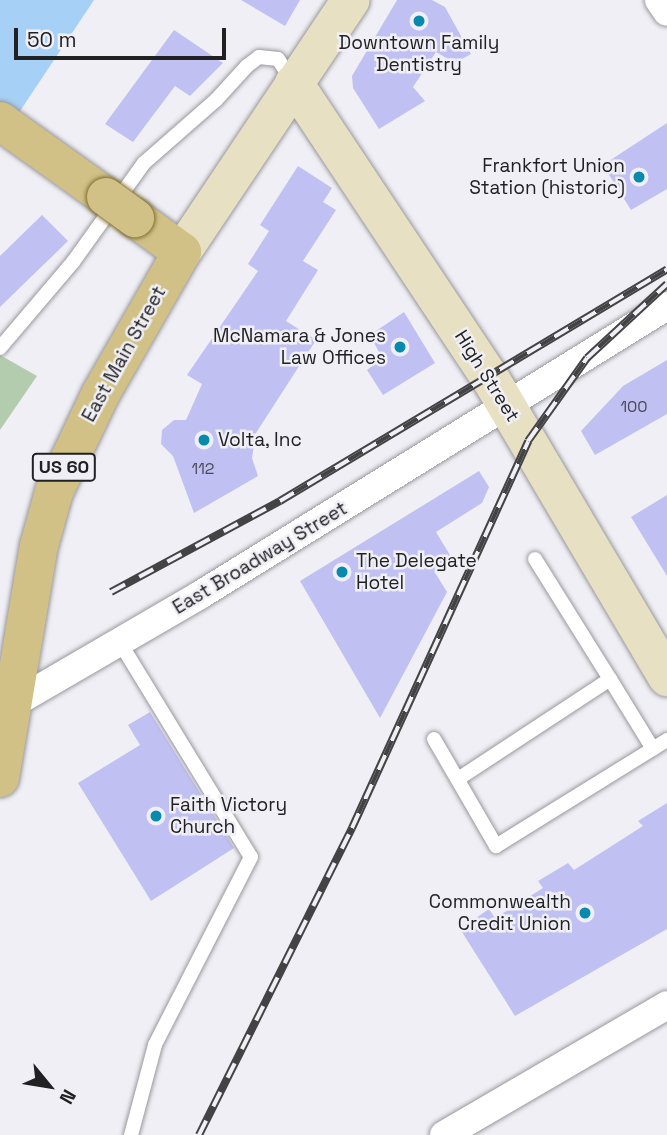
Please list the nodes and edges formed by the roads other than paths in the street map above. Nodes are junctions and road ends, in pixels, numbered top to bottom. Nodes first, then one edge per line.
1 (351, 0) edge
2 (659, 0) edge
3 (667, 12) edge
4 (294, 83) junction
5 (0, 121) edge
6 (182, 252) junction
7 (667, 306) edge
8 (0, 348) edge
9 (506, 407) junction
10 (535, 559) dead end
11 (119, 641) junction
12 (661, 653) edge
13 (610, 679) junction
14 (11, 705) junction
15 (435, 738) dead end
16 (667, 740) edge
17 (653, 749) junction
18 (0, 778) edge
19 (458, 779) junction
20 (667, 1005) edge
21 (131, 1135) edge
22 (444, 1135) edge

1 - 4 main road, East Main Street
2 - 3 street
4 - 6 main road, East Main Street
4 - 8 lane
4 - 9 main road, High Street
5 - 6 main road
6 - 14 main road, East Main Street / US 60
7 - 9 street, East Broadway Street
9 - 11 street, East Broadway Street
9 - 12 main road, High Street
10 - 13 lane
11 - 14 street, East Broadway Street
11 - 21 lane
13 - 17 lane
13 - 19 lane
14 - 18 main road, East Main Street / US 60
15 - 19 lane
16 - 17 lane
17 - 19 lane
20 - 22 street

